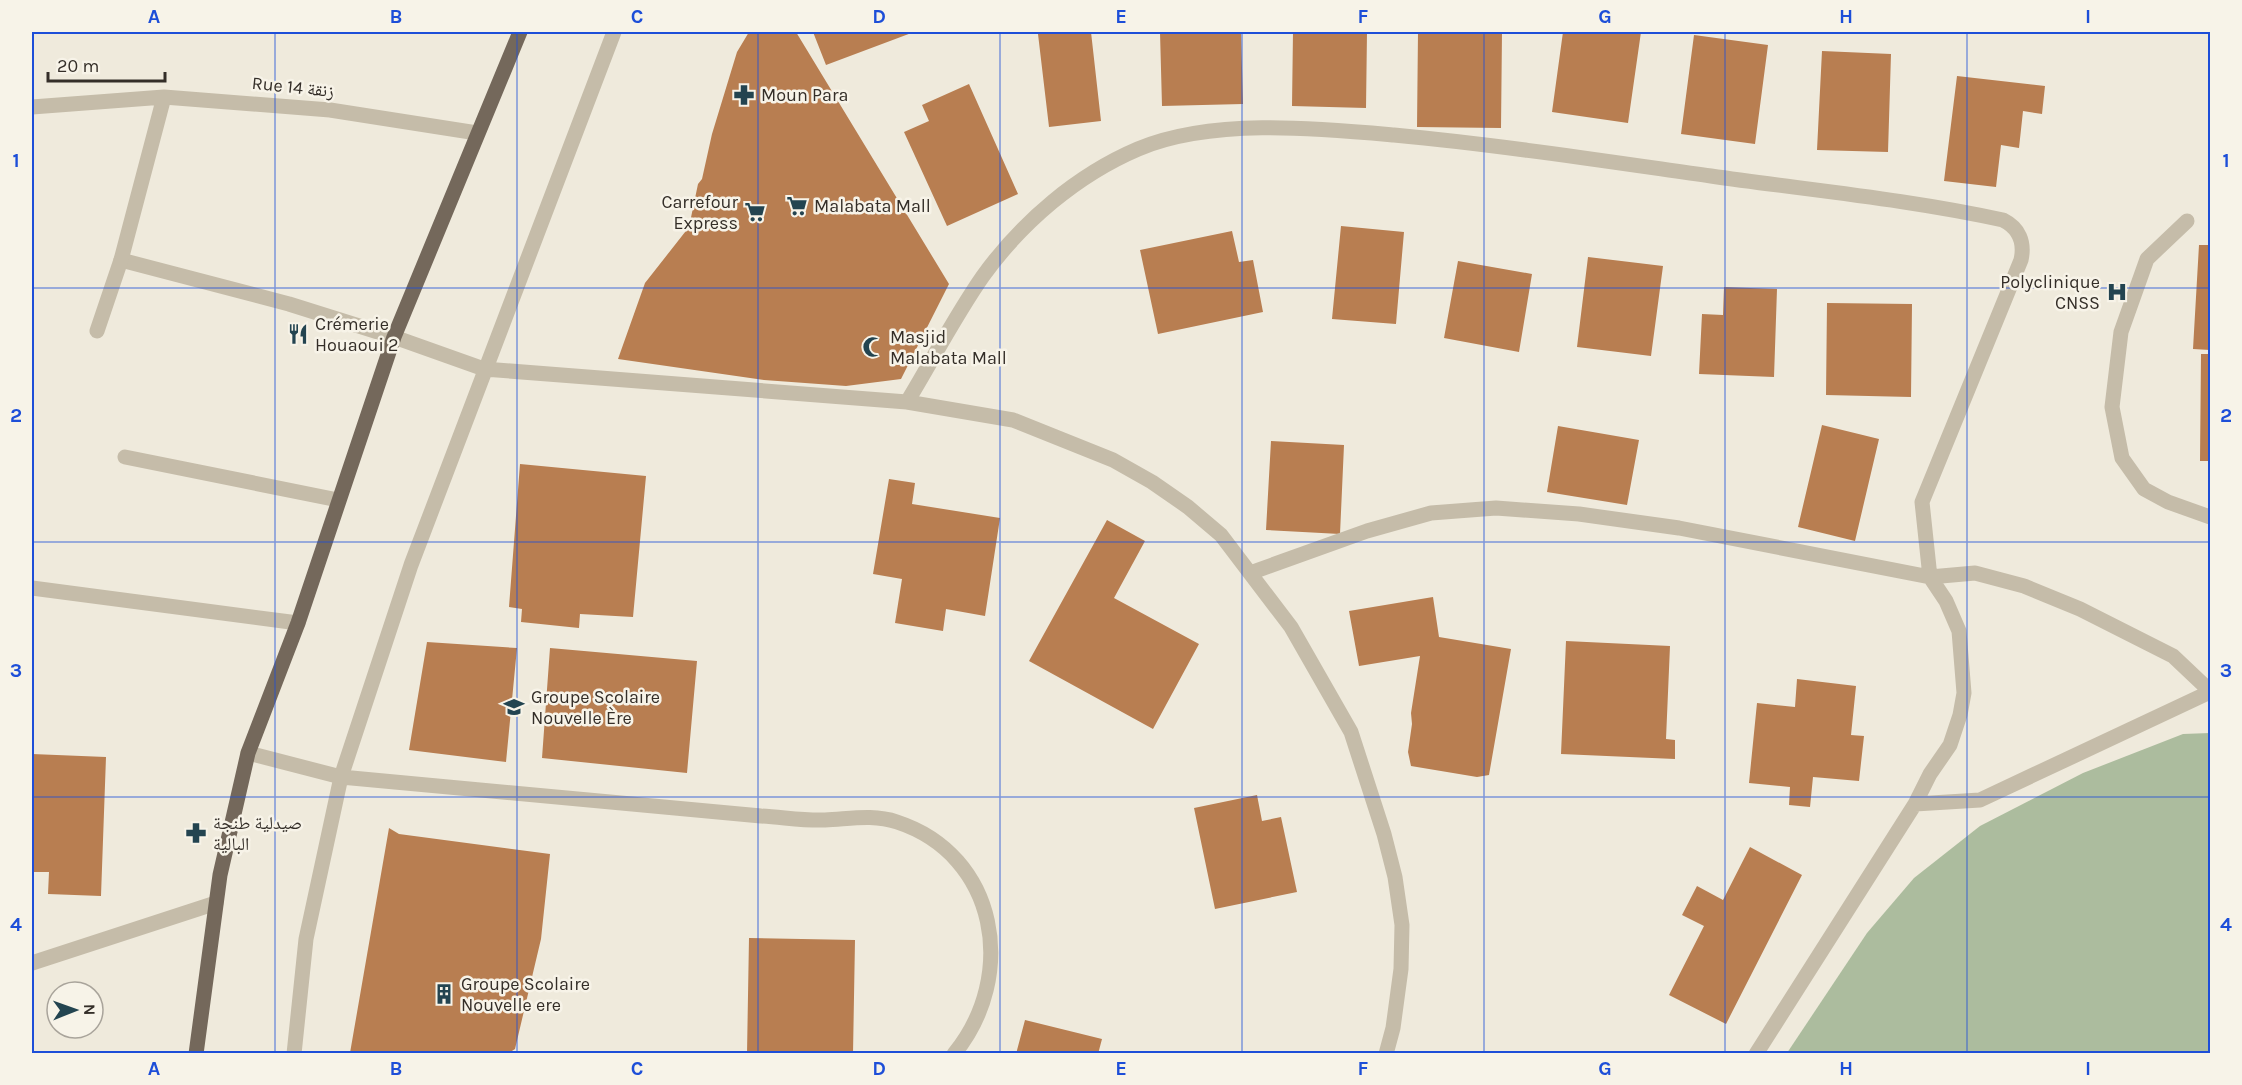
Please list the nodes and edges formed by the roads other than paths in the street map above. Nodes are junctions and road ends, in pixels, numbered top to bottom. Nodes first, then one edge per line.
1 (520, 32) edge
2 (614, 32) edge
3 (164, 97) junction
4 (32, 107) edge
5 (477, 133) junction
6 (2187, 221) dead end
7 (121, 260) junction
8 (97, 331) dead end
9 (394, 337) junction
10 (484, 369) junction
11 (907, 402) junction
12 (125, 457) dead end
13 (338, 500) junction
14 (2211, 517) edge
15 (1250, 573) junction
16 (1930, 578) junction
17 (32, 588) edge
18 (298, 623) junction
19 (2211, 692) edge
20 (248, 753) junction
21 (341, 777) junction
22 (1915, 804) junction
23 (216, 903) junction
24 (32, 963) edge
25 (196, 1053) edge
26 (294, 1053) edge
27 (954, 1053) edge
28 (1386, 1053) edge
29 (1756, 1053) edge

1 - 5 main road
2 - 10 street
3 - 4 street, Rue 14 زنقة
3 - 5 street, Rue 14 زنقة
3 - 7 street
5 - 9 main road
6 - 14 street
7 - 8 street
7 - 9 street
9 - 10 street
9 - 13 main road
10 - 11 street
10 - 21 street
11 - 15 street
11 - 16 street
12 - 13 street
13 - 18 main road
15 - 16 street
15 - 28 street
16 - 19 street
16 - 22 street
17 - 18 street
18 - 20 main road
19 - 22 street
20 - 21 street
20 - 23 main road
21 - 26 street
21 - 27 street
22 - 29 street
23 - 24 street
23 - 25 main road

